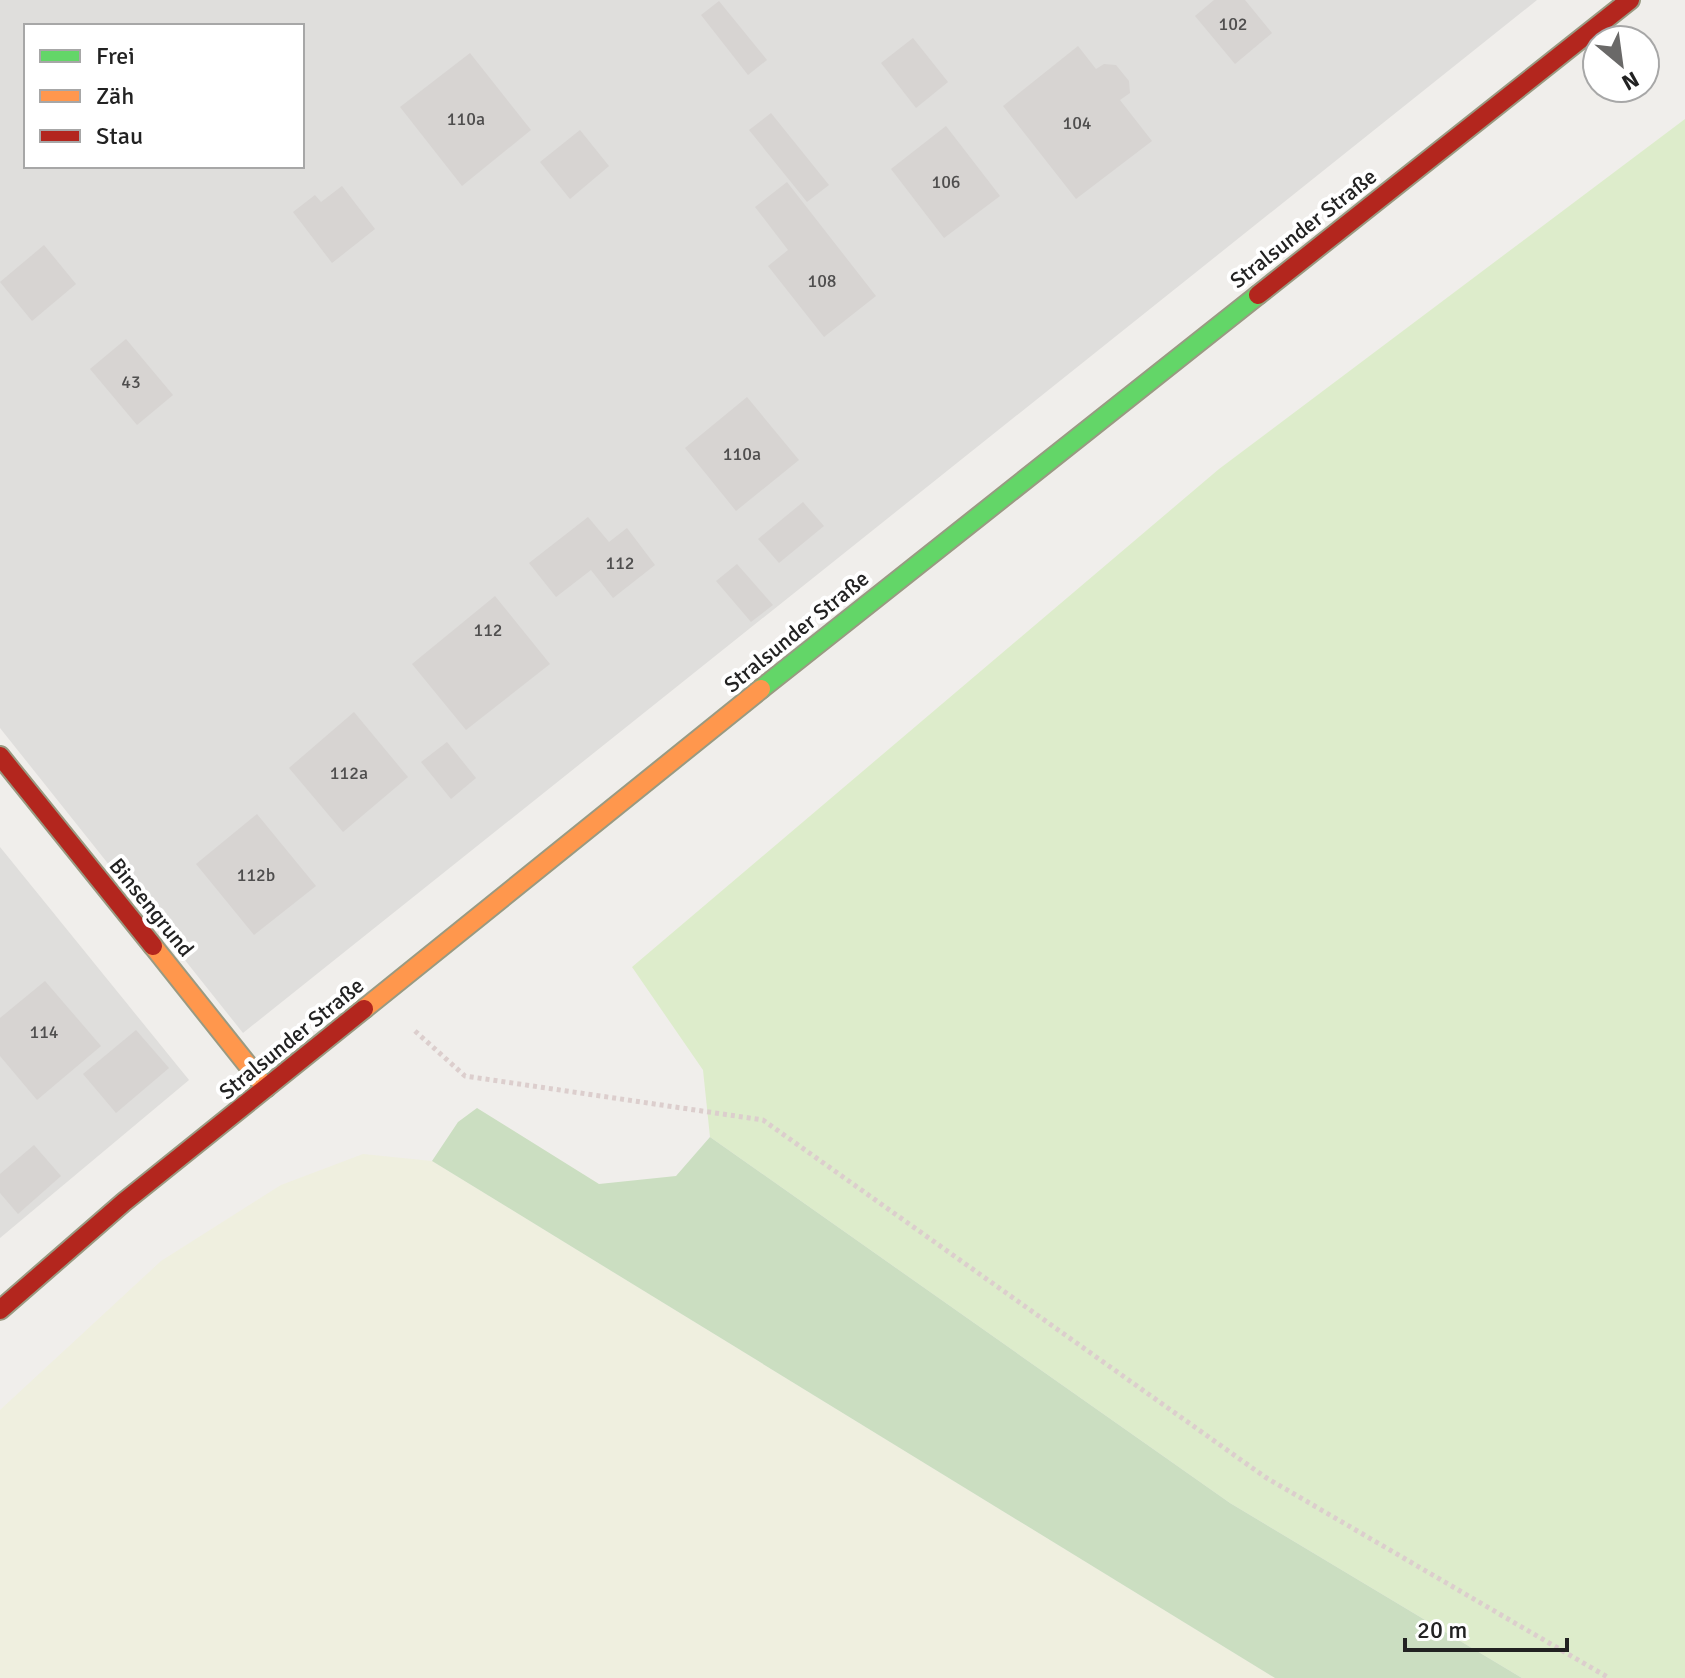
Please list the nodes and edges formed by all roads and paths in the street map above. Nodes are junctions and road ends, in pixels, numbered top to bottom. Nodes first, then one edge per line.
1 (1630, 0) edge
2 (0, 756) edge
3 (378, 998) junction
4 (266, 1088) junction
5 (0, 1310) edge
6 (1609, 1678) edge

1 - 3 street, Stralsunder Straße
2 - 4 street, Binsengrund
3 - 4 street, Stralsunder Straße
3 - 6 path
4 - 5 street, Stralsunder Straße

